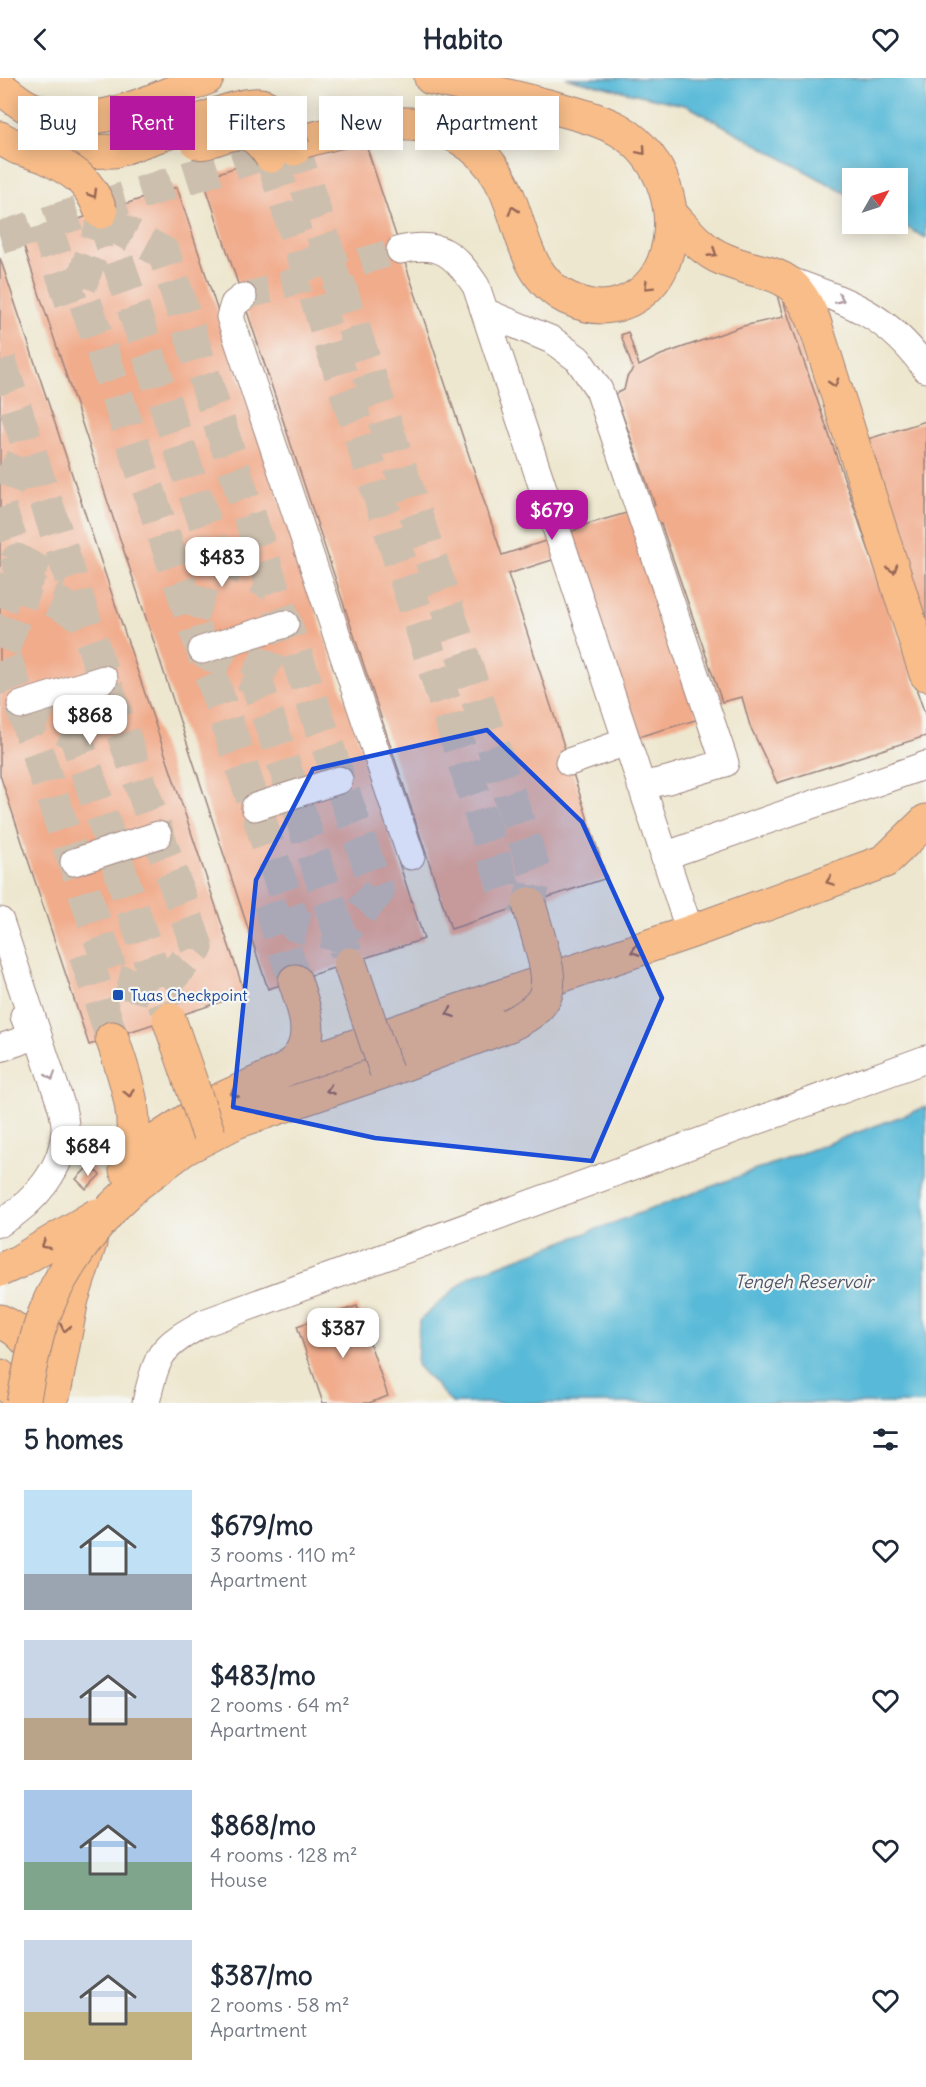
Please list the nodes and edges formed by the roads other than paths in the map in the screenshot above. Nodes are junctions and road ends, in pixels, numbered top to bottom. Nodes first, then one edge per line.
1 (207, 78) edge
2 (431, 78) edge
3 (0, 87) edge
4 (0, 138) edge
5 (44, 156) junction
6 (101, 212) tunnel mouth
7 (670, 213) junction
8 (400, 250) tunnel mouth
9 (785, 279) junction
10 (243, 297) dead end
11 (485, 312) junction
12 (926, 369) edge
13 (283, 624) dead end
14 (205, 649) dead end
15 (926, 674) edge
16 (101, 680) dead end
17 (24, 704) dead end
18 (626, 742) junction
19 (569, 762) dead end
20 (926, 765) edge
21 (339, 780) dead end
22 (640, 786) junction
23 (255, 807) dead end
24 (926, 821) edge
25 (158, 835) dead end
26 (926, 842) edge
27 (411, 856) dead end
28 (664, 856) junction
29 (885, 861) junction
30 (74, 862) dead end
31 (529, 904) dead end
32 (0, 921) edge
33 (690, 932) junction
34 (0, 945) edge
35 (350, 964) tunnel mouth
36 (295, 981) tunnel mouth
37 (169, 1019) tunnel mouth
38 (112, 1038) tunnel mouth
39 (0, 1048) edge
40 (926, 1059) edge
41 (287, 1069) junction
42 (386, 1071) junction
43 (209, 1135) junction
44 (131, 1157) junction
45 (114, 1206) junction
46 (0, 1223) edge
47 (0, 1270) edge
48 (0, 1321) edge
49 (0, 1376) edge
50 (38, 1400) edge
51 (146, 1403) edge

1 - 3 highway
2 -> 7 highway
4 - 5 highway
5 -> 6 highway, bridge
7 -> 5 highway, bridge
7 -> 9 highway
8 - 11 lane
9 -> 12 lane
9 -> 15 highway
10 - 27 lane
11 - 18 lane
11 - 22 lane
13 - 14 lane
16 - 17 lane
18 - 19 lane
18 - 22 lane
20 - 28 lane
21 - 23 lane
22 - 28 lane
24 - 29 highway
25 - 30 lane
26 - 29 lane
28 - 33 lane
29 -> 33 highway
31 - 42 highway, bridge
32 -> 46 lane
33 -> 41 highway
34 - 39 lane
35 - 42 highway, bridge
36 - 41 highway
37 - 43 highway, bridge
38 -> 44 highway
40 - 51 lane
41 -> 44 highway
42 -> 43 highway
43 - 45 highway
44 -> 50 highway
45 -> 47 highway, bridge
45 - 50 highway, bridge
48 - 50 highway
49 - 50 highway

